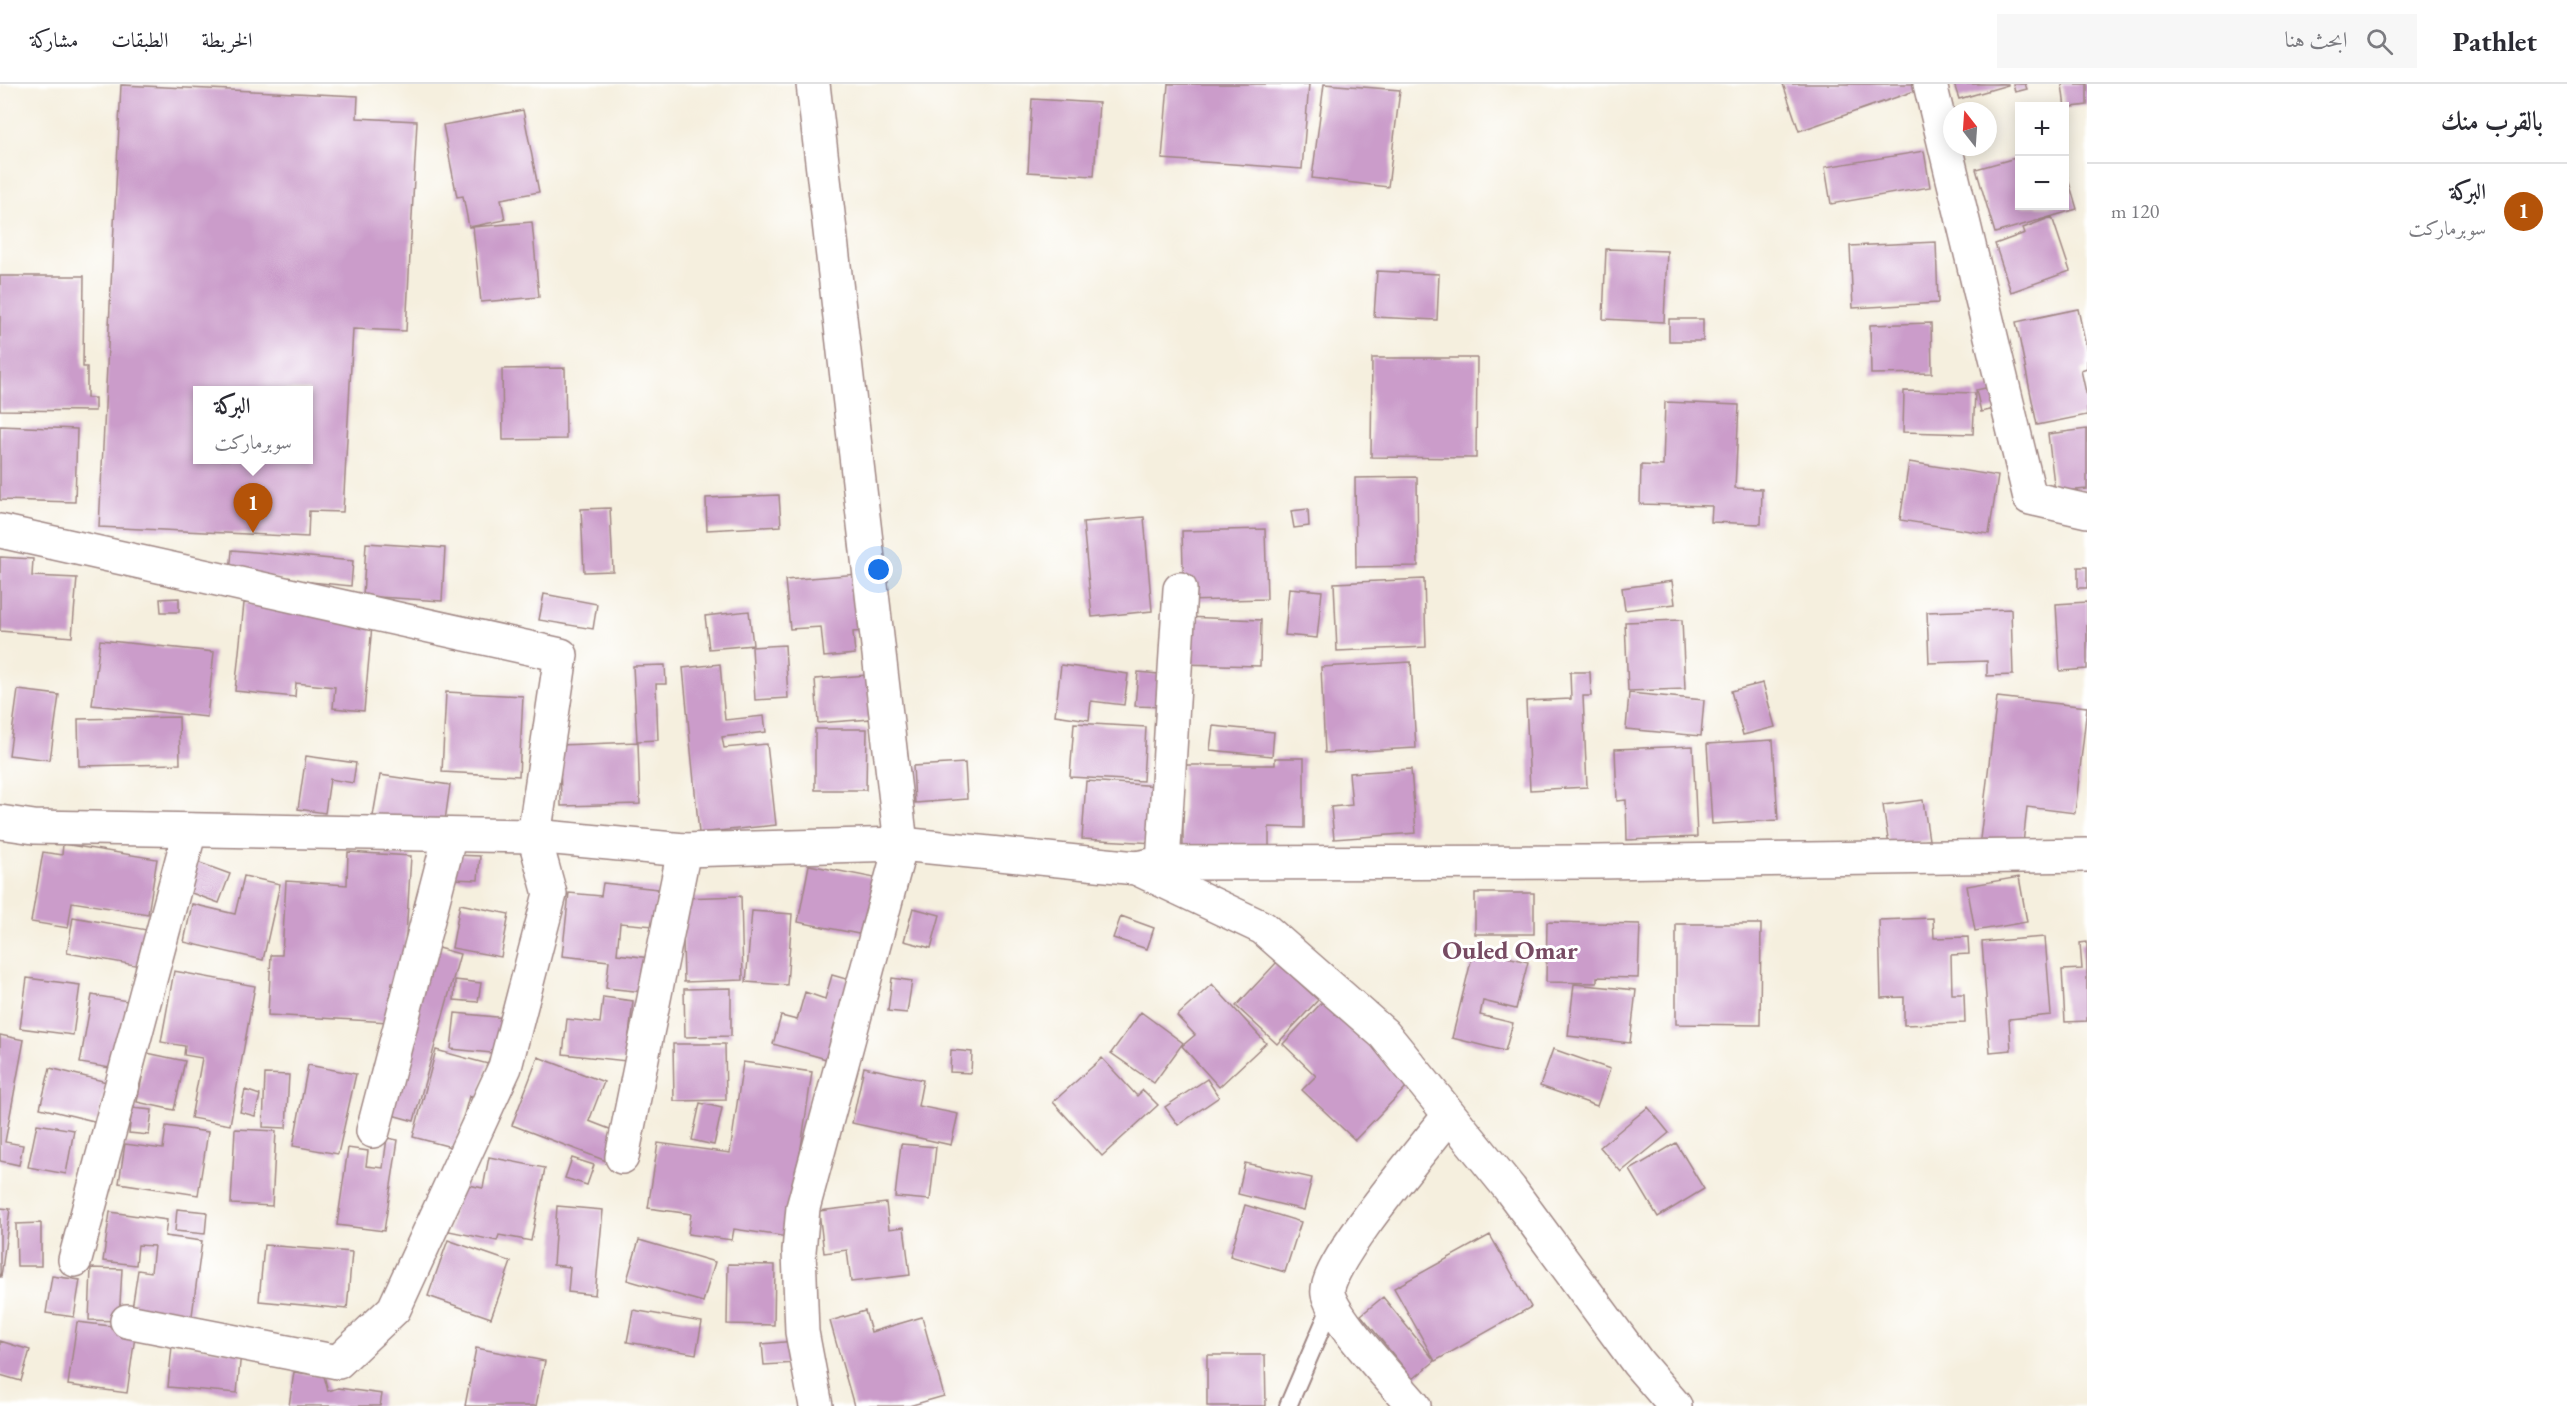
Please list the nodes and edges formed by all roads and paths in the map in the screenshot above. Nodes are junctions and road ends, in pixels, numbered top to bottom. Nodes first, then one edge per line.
1 (813, 84) edge
2 (1930, 84) edge
3 (2087, 511) edge
4 (0, 531) edge
5 (1180, 589) dead end
6 (0, 822) edge
7 (190, 830) junction
8 (450, 835) junction
9 (534, 836) junction
10 (901, 844) junction
11 (684, 850) junction
12 (2087, 855) edge
13 (1149, 865) junction
14 (1448, 1117) junction
15 (373, 1131) dead end
16 (622, 1157) dead end
17 (75, 1260) dead end
18 (1331, 1306) junction
19 (127, 1321) dead end
20 (816, 1406) edge
21 (1288, 1406) edge
22 (1414, 1406) edge
23 (1675, 1406) edge

1 - 10 street
2 - 3 street
4 - 9 street
5 - 13 street
6 - 7 street
7 - 8 street
7 - 17 street
8 - 9 street
8 - 15 street
9 - 11 street
9 - 19 street
10 - 11 street
10 - 13 street
10 - 20 street
11 - 16 street
12 - 13 street
13 - 14 street
14 - 18 street
14 - 23 street
18 - 21 lane
18 - 22 street

